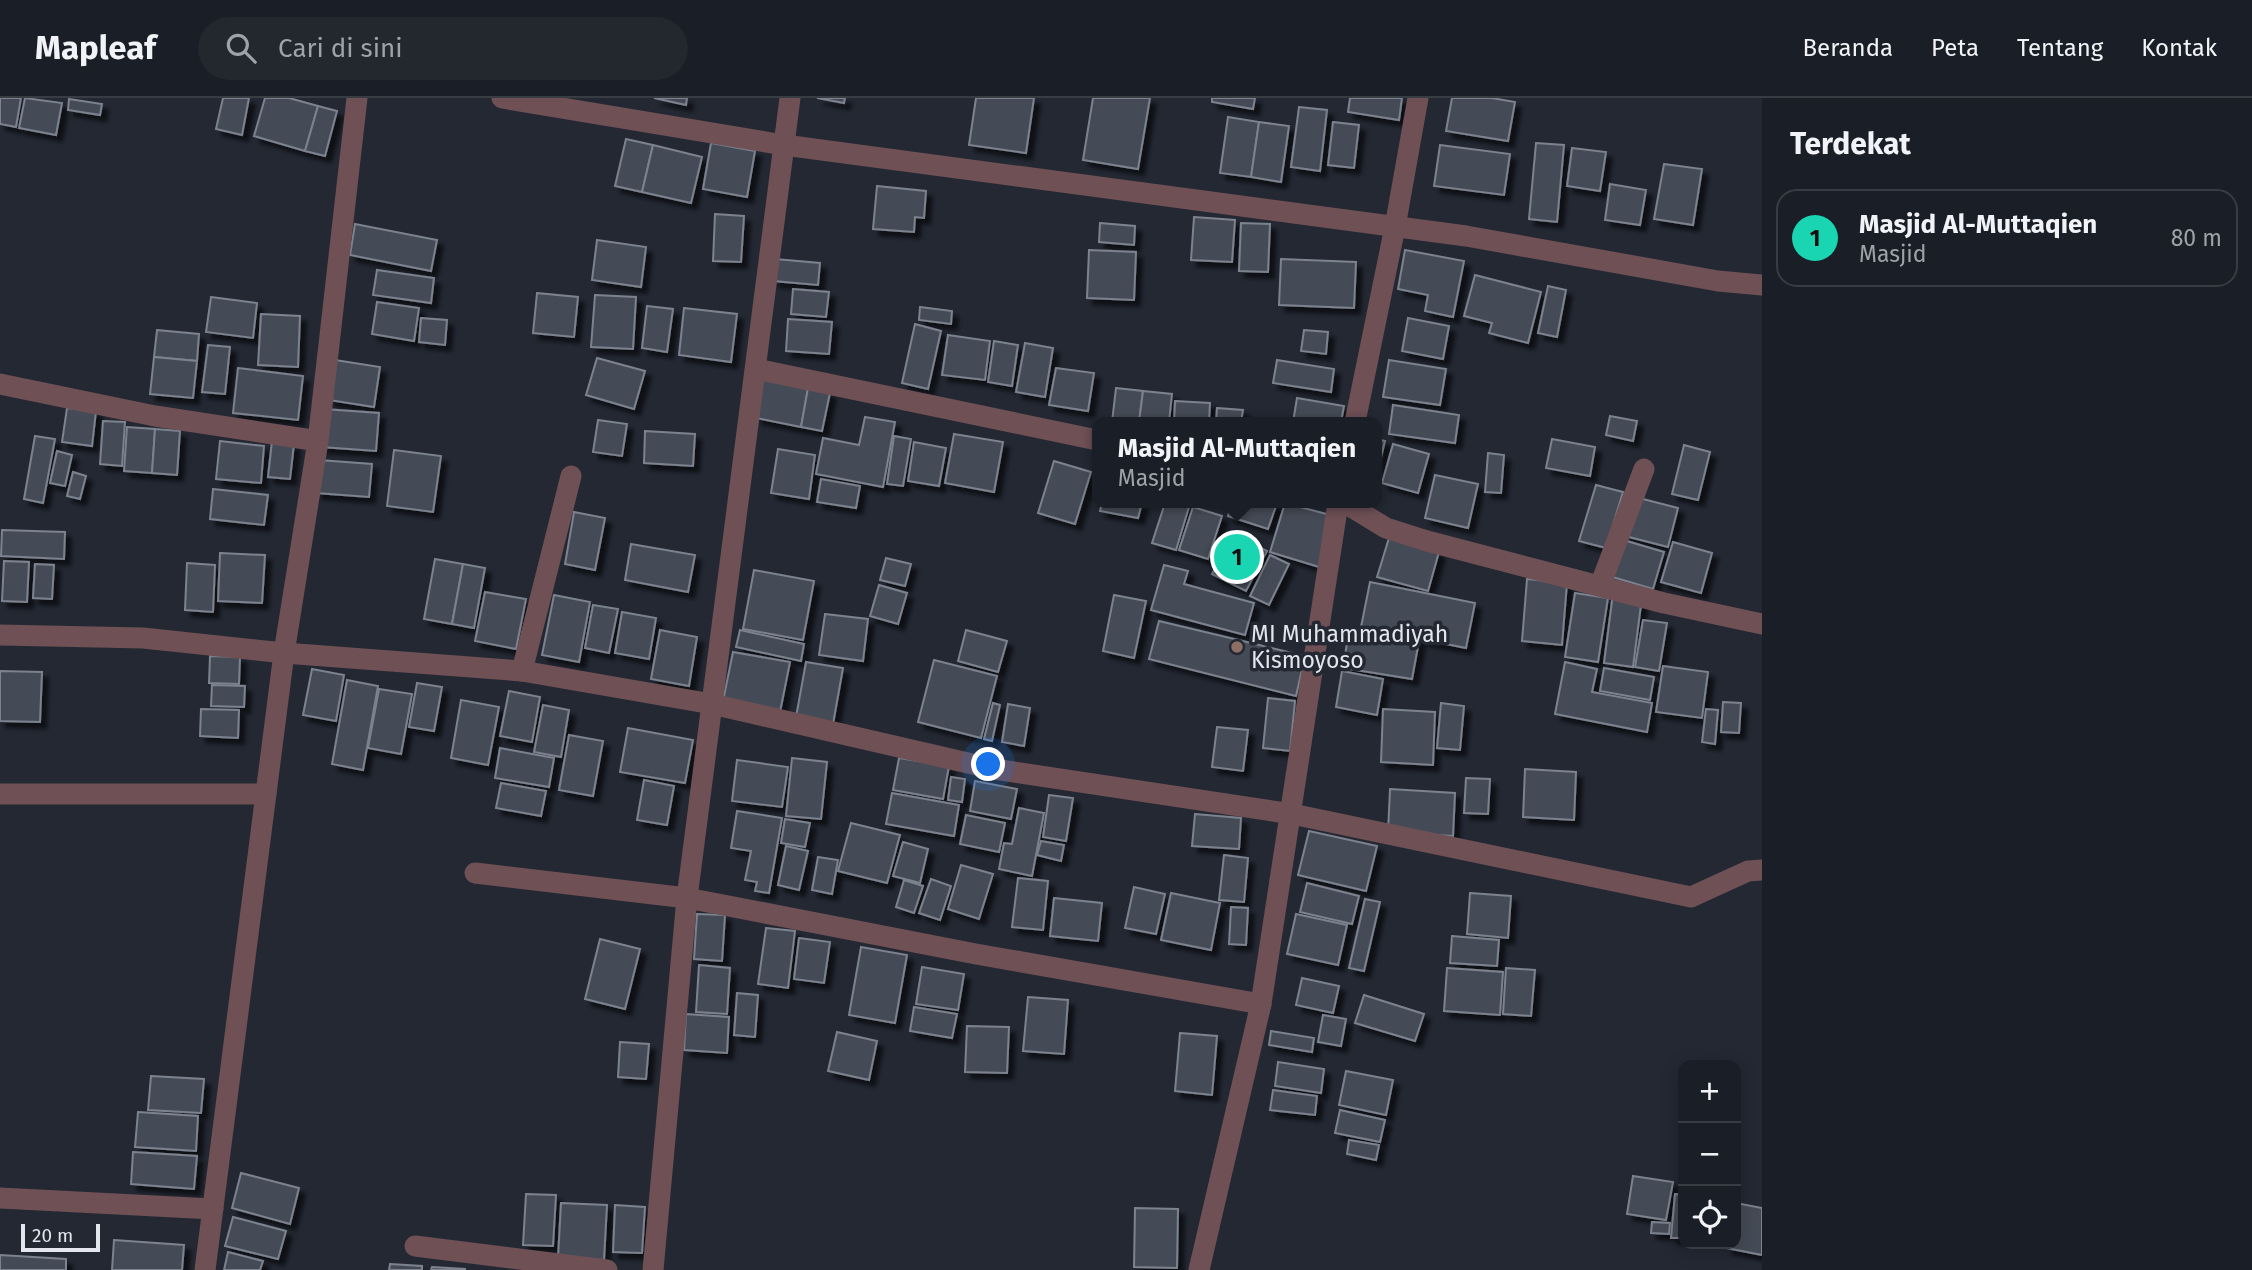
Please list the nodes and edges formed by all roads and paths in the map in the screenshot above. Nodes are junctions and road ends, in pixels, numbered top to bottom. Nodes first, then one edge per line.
1 (357, 98) edge
2 (503, 98) edge
3 (790, 98) edge
4 (1418, 98) edge
5 (784, 145) junction
6 (1395, 227) junction
7 (1762, 285) edge
8 (756, 369) junction
9 (0, 384) edge
10 (1356, 417) edge
11 (1092, 439) edge
12 (318, 441) junction
13 (1644, 469) dead end
14 (571, 475) dead end
15 (1337, 508) edge
16 (1353, 508) edge
17 (1600, 586) junction
18 (1762, 624) edge
19 (0, 635) edge
20 (284, 653) junction
21 (522, 671) junction
22 (712, 704) junction
23 (0, 794) edge
24 (266, 794) junction
25 (1292, 814) junction
26 (1755, 871) edge
27 (475, 873) dead end
28 (687, 898) junction
29 (1261, 1004) junction
30 (0, 1198) edge
31 (213, 1209) junction
32 (415, 1246) dead end
33 (205, 1270) edge
34 (607, 1270) edge
35 (653, 1270) edge
36 (1199, 1270) edge

1 - 12 street
2 - 5 street
3 - 5 street
4 - 6 street
5 - 6 street
5 - 8 street
6 - 7 street
6 - 10 street
8 - 11 street
8 - 22 street
9 - 12 street
12 - 20 street
13 - 17 street
14 - 21 street
15 - 25 street
16 - 17 street
17 - 18 street
19 - 20 street
20 - 21 street
20 - 24 street
21 - 22 street
22 - 25 street
22 - 28 street
23 - 24 street
24 - 31 street
25 - 26 street
25 - 29 street
27 - 28 street
28 - 29 street
28 - 35 street
29 - 36 street
30 - 31 street
31 - 33 street
32 - 34 street

